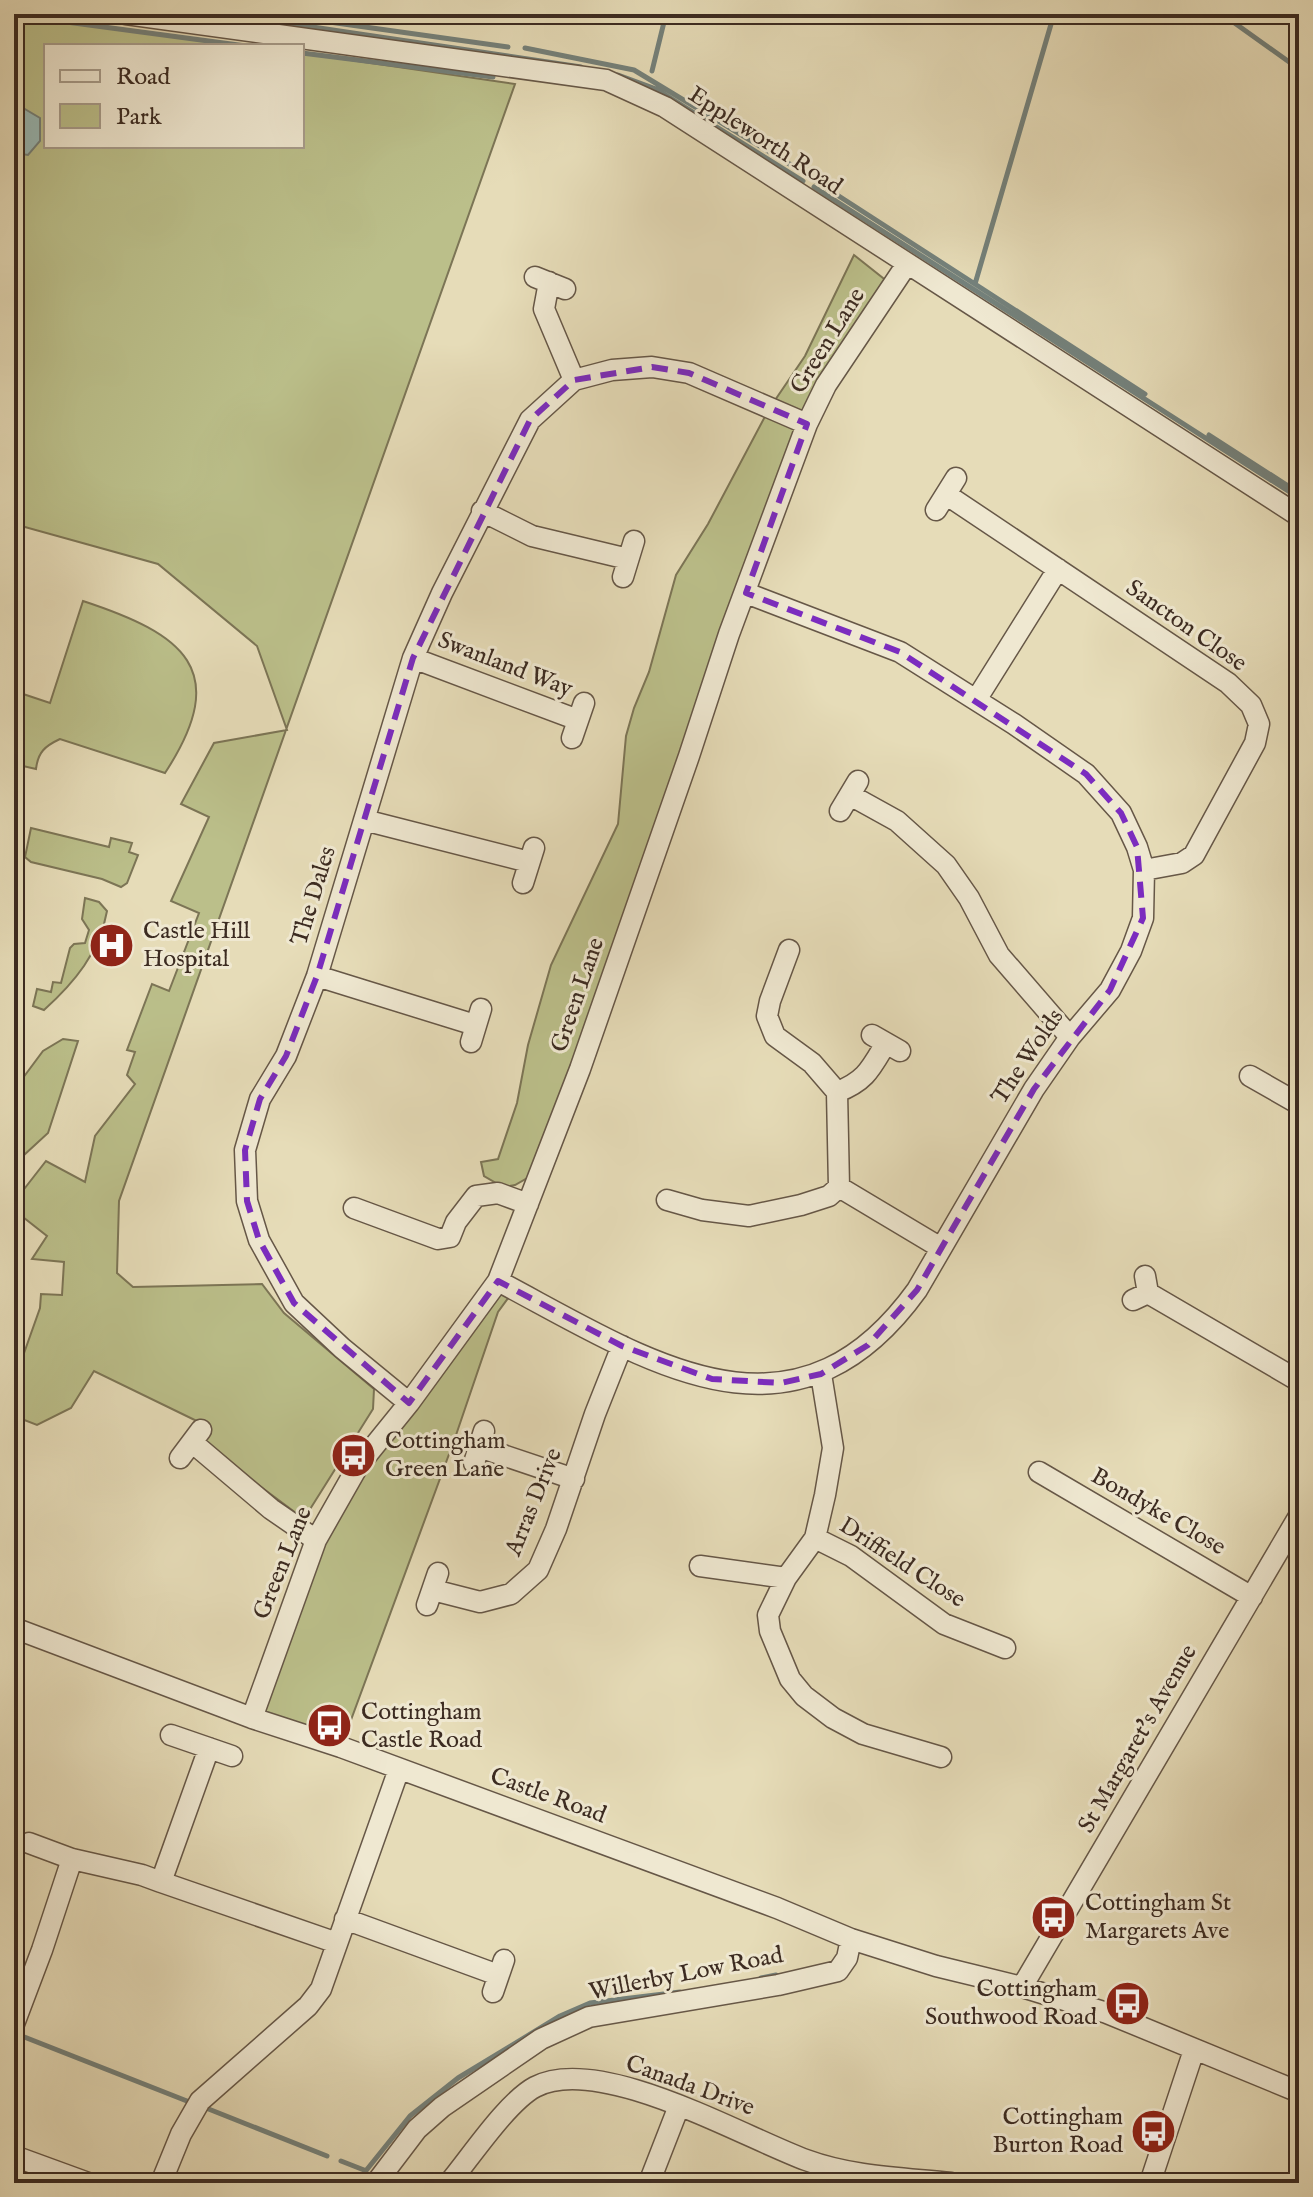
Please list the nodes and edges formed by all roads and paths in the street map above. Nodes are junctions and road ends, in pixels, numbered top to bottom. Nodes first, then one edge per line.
1 (126, 14) edge
2 (907, 264) junction
3 (549, 283) dead end
4 (574, 380) junction
5 (807, 424) junction
6 (946, 494) dead end
7 (482, 511) junction
8 (1299, 516) edge
9 (628, 559) dead end
10 (1058, 569) junction
11 (746, 593) junction
12 (413, 658) junction
13 (976, 700) junction
14 (578, 720) dead end
15 (850, 796) dead end
16 (364, 820) junction
17 (1144, 870) junction
18 (523, 883) dead end
19 (781, 958) dead end
20 (317, 976) junction
21 (476, 1025) dead end
22 (1070, 1037) junction
23 (886, 1043) dead end
24 (1250, 1076) dead end
25 (837, 1092) junction
26 (1299, 1104) edge
27 (839, 1187) junction
28 (666, 1197) dead end
29 (528, 1204) junction
30 (354, 1208) dead end
31 (941, 1248) junction
32 (498, 1281) junction
33 (1142, 1290) dead end
34 (622, 1346) junction
35 (821, 1374) junction
36 (1299, 1381) edge
37 (409, 1403) junction
38 (191, 1444) dead end
39 (479, 1447) dead end
40 (1034, 1469) dead end
41 (574, 1479) junction
42 (1299, 1516) edge
43 (815, 1538) junction
44 (316, 1540) junction
45 (699, 1566) dead end
46 (786, 1578) junction
47 (432, 1589) dead end
48 (1252, 1597) junction
49 (14, 1628) edge
50 (1005, 1648) dead end
51 (252, 1718) junction
52 (171, 1735) dead end
53 (209, 1748) junction
54 (232, 1756) dead end
55 (942, 1756) dead end
56 (399, 1769) junction
57 (29, 1843) dead end
58 (72, 1859) junction
59 (161, 1882) junction
60 (345, 1919) junction
61 (851, 1939) junction
62 (337, 1943) junction
63 (498, 1976) dead end
64 (1022, 1987) junction
65 (14, 2024) edge
66 (1194, 2050) junction
67 (1299, 2092) edge
68 (679, 2106) junction
69 (14, 2156) edge
70 (861, 2179) edge
71 (88, 2183) edge
72 (161, 2183) edge
73 (376, 2183) edge
74 (449, 2183) edge
75 (649, 2183) edge
76 (951, 2183) edge
77 (1150, 2183) edge

1 - 2 street, Eppleworth Road
2 - 5 street, Green Lane
2 - 8 street, Eppleworth Road
3 - 4 street
4 - 5 street, The Dales
4 - 7 street, The Dales
5 - 11 street, Green Lane
6 - 10 street, Sancton Close
7 - 9 street
7 - 12 street, The Dales
10 - 13 street
10 - 17 street, Sancton Close
11 - 13 street, The Wolds
11 - 29 street, Green Lane
12 - 14 street, Swanland Way
12 - 16 street, The Dales
13 - 17 street, The Wolds
15 - 22 street
16 - 18 street
16 - 20 street, The Dales
17 - 22 street, The Wolds
19 - 25 street
20 - 21 street
20 - 37 street, The Dales
22 - 31 street, The Wolds
23 - 25 street
24 - 26 street
25 - 27 street
27 - 28 street
27 - 31 street
29 - 30 street
29 - 32 street, Green Lane
31 - 35 street, The Wolds
32 - 34 street, The Wolds
32 - 37 street, Green Lane
33 - 36 street
34 - 35 street, The Wolds
34 - 41 street, Arras Drive
35 - 43 street
37 - 44 street, Green Lane
38 - 44 street
39 - 41 street
40 - 48 street, Bondyke Close
41 - 47 street, Arras Drive
42 - 48 street, St Margaret's Avenue
43 - 46 street
43 - 50 street, Driffield Close
44 - 51 street, Green Lane
45 - 46 street
46 - 55 street
48 - 64 street, St Margaret's Avenue
49 - 51 street, Castle Road
51 - 56 street, Castle Road
52 - 53 street
53 - 54 street
53 - 59 street
56 - 60 street
56 - 61 street, Castle Road
57 - 58 street
58 - 59 street
58 - 65 street
59 - 62 street
60 - 62 street
60 - 63 street
61 - 64 street, Castle Road
61 - 73 street, Willerby Low Road
62 - 72 street
64 - 66 street, Castle Road
66 - 67 street, Castle Road
66 - 77 street
68 - 70 street, Canada Drive
68 - 74 street, Canada Drive
68 - 75 street
69 - 71 street
70 - 76 street, Canada Drive

